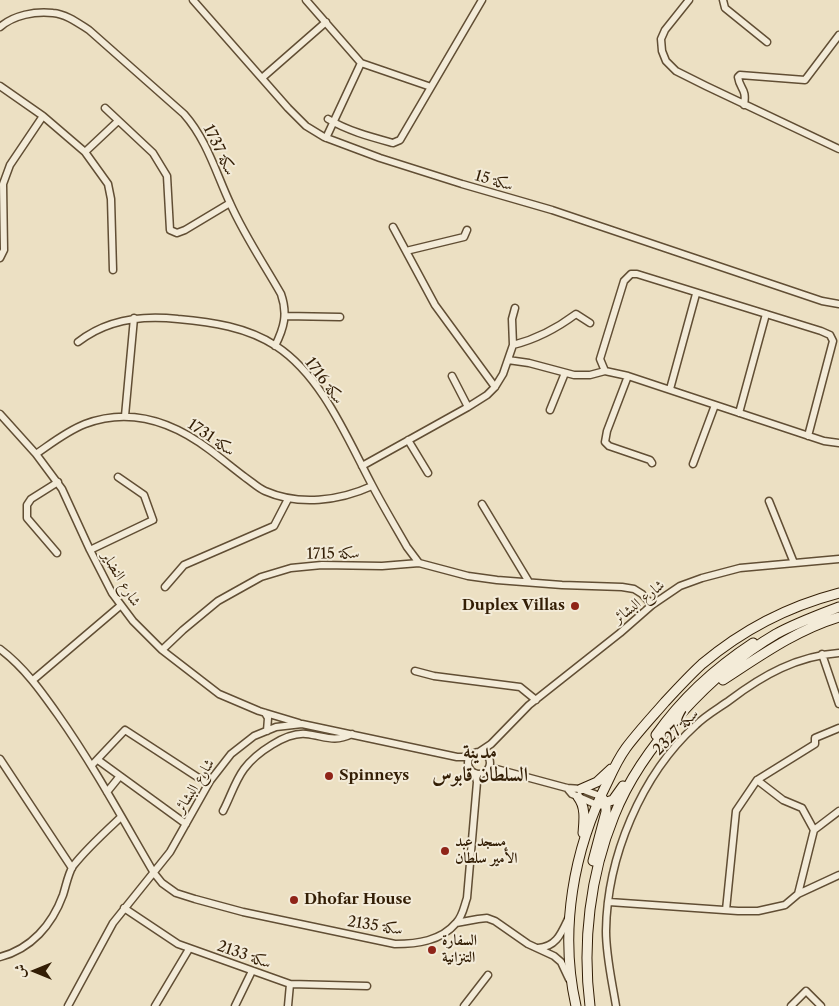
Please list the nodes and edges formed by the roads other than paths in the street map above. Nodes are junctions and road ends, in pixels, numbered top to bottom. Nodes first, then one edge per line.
1 (193, 0) edge
2 (306, 0) edge
3 (482, 0) edge
4 (689, 0) edge
5 (723, 0) edge
6 (326, 22) junction
7 (0, 27) edge
8 (839, 35) edge
9 (767, 42) dead end
10 (361, 63) junction
11 (262, 78) junction
12 (0, 86) edge
13 (431, 88) junction
14 (744, 105) junction
15 (104, 108) dead end
16 (43, 116) junction
17 (118, 121) junction
18 (331, 121) junction
19 (326, 138) junction
20 (839, 149) edge
21 (85, 152) junction
22 (230, 203) junction
23 (393, 226) dead end
24 (467, 230) dead end
25 (406, 251) junction
26 (0, 258) edge
27 (113, 270) dead end
28 (696, 294) junction
29 (839, 304) edge
30 (515, 308) dead end
31 (766, 314) junction
32 (285, 316) junction
33 (340, 317) dead end
34 (134, 318) junction
35 (590, 323) dead end
36 (78, 342) dead end
37 (513, 345) junction
38 (275, 346) junction
39 (508, 360) junction
40 (604, 371) junction
41 (565, 373) junction
42 (452, 376) dead end
43 (628, 376) junction
44 (495, 386) junction
45 (670, 389) junction
46 (715, 405) junction
47 (468, 407) junction
48 (550, 410) dead end
49 (739, 413) junction
50 (0, 414) edge
51 (125, 416) junction
52 (808, 436) junction
53 (408, 440) junction
54 (839, 443) edge
55 (36, 454) junction
56 (652, 463) dead end
57 (693, 464) dead end
58 (362, 466) junction
59 (428, 473) dead end
60 (118, 477) dead end
61 (58, 482) junction
62 (372, 486) junction
63 (288, 499) junction
64 (768, 501) dead end
65 (482, 504) dead end
66 (90, 550) junction
67 (57, 553) dead end
68 (839, 559) edge
69 (419, 563) junction
70 (794, 563) junction
71 (529, 582) junction
72 (165, 587) dead end
73 (839, 593) edge
74 (652, 605) junction
75 (120, 606) junction
76 (839, 607) edge
77 (811, 617) junction
78 (839, 617) edge
79 (0, 649) edge
80 (162, 650) junction
81 (839, 653) edge
82 (822, 654) junction
83 (415, 671) dead end
84 (33, 680) junction
85 (701, 693) junction
86 (536, 700) junction
87 (839, 704) edge
88 (265, 713) junction
89 (302, 724) junction
90 (839, 728) edge
91 (267, 731) junction
92 (348, 736) junction
93 (491, 744) junction
94 (479, 752) junction
95 (489, 758) junction
96 (0, 759) edge
97 (619, 759) junction
98 (98, 760) junction
99 (470, 761) junction
100 (92, 765) junction
101 (489, 767) junction
102 (478, 773) junction
103 (120, 776) junction
104 (757, 780) junction
105 (208, 784) junction
106 (107, 792) junction
107 (580, 793) junction
108 (601, 802) junction
109 (223, 811) dead end
110 (839, 811) edge
111 (121, 816) junction
112 (186, 824) junction
113 (814, 830) junction
114 (581, 850) junction
115 (72, 868) junction
116 (154, 873) junction
117 (839, 875) edge
118 (798, 894) junction
119 (609, 902) junction
120 (124, 908) junction
121 (726, 910) junction
122 (570, 914) junction
123 (456, 923) junction
124 (537, 948) junction
125 (189, 949) junction
126 (0, 957) edge
127 (252, 971) junction
128 (587, 973) junction
129 (488, 976) dead end
130 (290, 984) junction
131 (367, 986) dead end
132 (572, 988) junction
133 (68, 1006) edge
134 (155, 1006) edge
135 (235, 1006) edge
136 (288, 1006) edge
137 (464, 1006) edge
138 (576, 1006) edge
139 (590, 1006) edge
140 (616, 1006) edge
141 (791, 1006) edge
142 (821, 1006) edge

1 - 11 street, سكة 15
2 - 6 street
3 - 13 street
4 - 14 street
5 - 9 street
6 - 10 street
6 - 11 street
7 - 22 street, سكة 1737
8 - 14 street
10 - 13 street
10 - 18 street
11 - 19 street, سكة 15
12 - 16 street
13 - 18 street
14 - 20 street
15 - 17 street
16 - 21 street
16 - 26 street
17 - 21 street
17 - 22 street
18 - 19 street
19 - 29 street, سكة 15
21 - 27 street
22 - 32 street, سكة 1737
23 - 25 street
24 - 25 street
25 - 44 street
28 - 31 street
28 - 40 street
28 - 45 street
30 - 37 street
31 - 49 street
31 - 52 street
32 - 33 street
32 - 38 street, سكة 1737
34 - 36 street, سكة 1716
34 - 38 street, سكة 1716
34 - 51 street
35 - 37 street
37 - 39 street
38 - 58 street, سكة 1716
39 - 41 street
39 - 44 street
40 - 41 street
40 - 43 street
41 - 48 street
42 - 47 street
43 - 45 street
43 - 56 street
44 - 47 street
45 - 46 street
46 - 49 street
46 - 57 street
47 - 53 street
49 - 52 street
50 - 55 street, شارع النضاير
51 - 55 street, سكة 1731
51 - 63 street, سكة 1731
52 - 54 street
53 - 58 street
53 - 59 street
55 - 61 street, شارع النضاير
58 - 62 street, سكة 1716
60 - 66 street
61 - 66 street, شارع النضاير
61 - 67 street
62 - 63 street, سكة 1731
62 - 69 street, سكة 1716
63 - 72 street
64 - 70 street
65 - 71 street
66 - 75 street, شارع النضاير
68 - 70 street, شارع البشائر
69 - 71 street, سكة 1715
69 - 80 street, سكة 1715
70 - 74 street, شارع البشائر
71 - 74 street, سكة 1715
73 - 97 main road
74 - 86 street, شارع البشائر
75 - 80 street, شارع النضاير
75 - 84 street
76 - 77 main road
77 - 85 main road
77 - 108 main road
78 - 85 main road
79 - 84 street, سكة 2135
80 - 88 street, شارع النضاير
81 - 82 street, سكة 2327
82 - 87 street
82 - 119 street, سكة 2327
83 - 86 street
84 - 100 street, سكة 2135
85 - 128 main road
86 - 93 street, شارع البشائر
88 - 89 street, شارع النضاير
88 - 91 street
89 - 91 street, شارع البشائر
89 - 92 street, شارع البشائر
90 - 104 street
91 - 105 street, شارع البشائر
92 - 99 street, شارع البشائر
92 - 109 street
93 - 94 street, شارع البشائر
93 - 95 street
94 - 95 street
94 - 99 street
95 - 101 street
96 - 115 street
97 - 107 main road
97 - 108 main road
98 - 100 street
98 - 103 street
98 - 105 street
99 - 102 street
100 - 106 street, سكة 2135
101 - 102 street
101 - 107 street
102 - 123 street
103 - 106 street
103 - 112 street
104 - 113 street
104 - 121 street
105 - 112 street, شارع البشائر
106 - 111 street, سكة 2135
107 - 108 street
107 - 114 main road
108 - 114 main road
108 - 128 main road
110 - 113 street
111 - 115 street
111 - 116 street, سكة 2135
112 - 116 street, شارع البشائر
113 - 118 street
114 - 122 main road
115 - 126 street
116 - 120 street, شارع البشائر
116 - 123 street, سكة 2135
117 - 118 street
118 - 121 street
119 - 121 street
119 - 140 street, سكة 2327
120 - 125 street, سكة 2133
120 - 133 street, شارع البشائر
122 - 124 street
122 - 132 main road
123 - 124 street
124 - 132 street
125 - 127 street, سكة 2133
125 - 134 street
127 - 130 street, سكة 2133
127 - 135 street
128 - 139 main road
129 - 137 street
130 - 131 street, سكة 2133
130 - 136 street
132 - 138 main road
141 - 142 street

